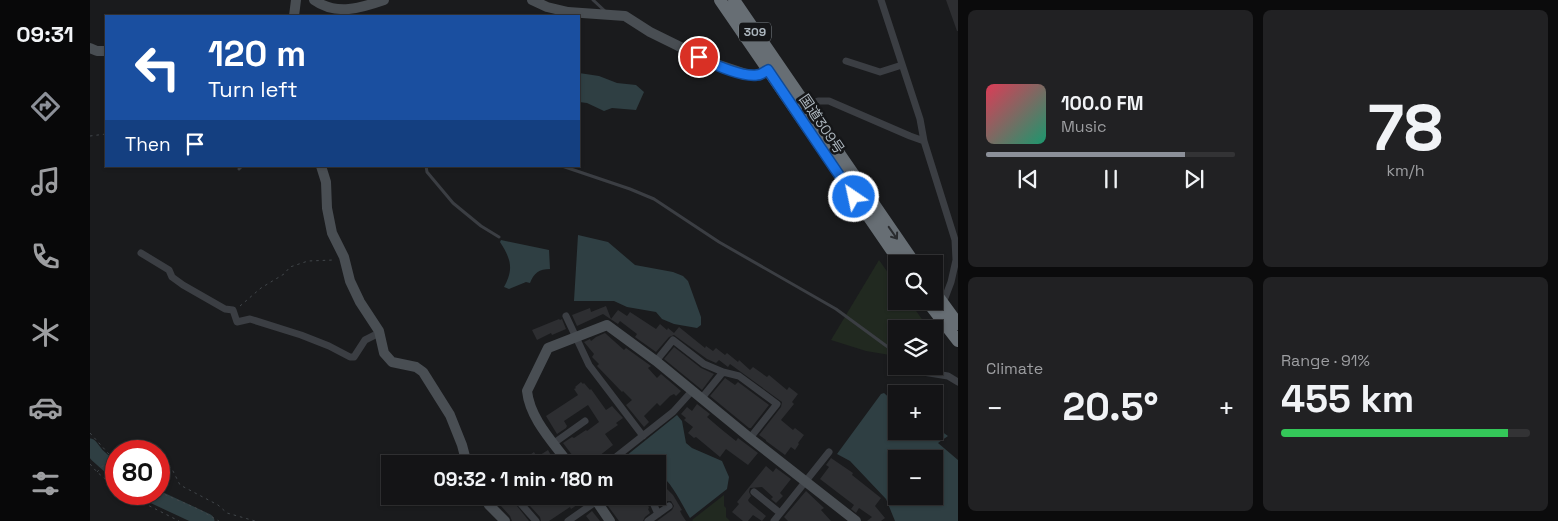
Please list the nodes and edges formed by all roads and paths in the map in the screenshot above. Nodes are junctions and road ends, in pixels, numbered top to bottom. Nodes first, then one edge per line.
1 (296, 0) edge
2 (314, 0) edge
3 (384, 0) edge
4 (532, 0) edge
5 (593, 0) edge
6 (720, 0) edge
7 (734, 0) edge
8 (881, 0) edge
9 (351, 13) edge
10 (608, 14) junction
11 (294, 15) edge
12 (90, 48) edge
13 (105, 51) edge
14 (846, 61) dead end
15 (902, 65) junction
16 (772, 67) junction
17 (807, 108) junction
18 (105, 134) edge
19 (90, 136) edge
20 (924, 140) junction
21 (241, 167) edge
22 (321, 167) edge
23 (426, 167) edge
24 (565, 167) edge
25 (238, 169) dead end
26 (498, 237) dead end
27 (141, 253) dead end
28 (895, 255) edge
29 (909, 255) edge
30 (344, 257) junction
31 (943, 302) edge
32 (943, 305) edge
33 (233, 310) junction
34 (934, 310) edge
35 (566, 316) dead end
36 (958, 324) edge
37 (379, 334) junction
38 (576, 337) junction
39 (958, 341) edge
40 (888, 347) edge
41 (656, 361) junction
42 (724, 372) junction
43 (942, 375) edge
44 (958, 382) edge
45 (692, 391) junction
46 (701, 399) junction
47 (585, 421) dead end
48 (90, 433) edge
49 (643, 436) junction
50 (750, 438) junction
51 (554, 443) junction
52 (105, 450) edge
53 (829, 452) dead end
54 (465, 455) edge
55 (563, 455) edge
56 (619, 455) edge
57 (105, 463) edge
58 (90, 464) edge
59 (170, 467) edge
60 (97, 472) junction
61 (105, 479) edge
62 (805, 481) junction
63 (754, 492) dead end
64 (170, 497) edge
65 (147, 505) edge
66 (489, 505) edge
67 (522, 505) edge
68 (589, 505) edge
69 (602, 505) edge
70 (654, 505) edge
71 (669, 506) dead end
72 (780, 513) junction
73 (658, 514) junction
74 (178, 521) edge
75 (219, 521) edge
76 (255, 521) edge
77 (505, 521) edge
78 (536, 521) edge
79 (568, 521) edge
80 (610, 521) edge
81 (648, 521) edge
82 (774, 521) edge
83 (856, 521) edge

1 - 11 street
2 - 9 street
3 - 9 street
4 - 10 street
5 - 10 lane
6 - 16 highway, 国道309号 / 309
7 - 16 highway, 国道309号 / 309
8 - 15 street
10 - 16 street
12 - 13 street
14 - 15 street
15 - 20 street
16 - 17 highway, 国道309号 / 309
16 - 28 highway, 国道309号 / 309
17 - 20 street
17 -> 29 highway, 国道309号 / 309
18 - 19 path
20 - 31 street
21 - 25 lane
22 - 30 street
23 - 26 lane
24 - 40 lane
27 - 33 street
30 - 33 path
30 - 37 street
32 - 36 highway
33 - 37 street
34 - 39 highway
35 - 38 street
37 - 54 street
38 - 41 street
38 - 49 street
38 - 51 street
41 - 42 street
41 - 45 street
42 - 46 street
42 - 50 street
43 - 44 street
45 - 46 street
45 - 49 street
46 - 50 street
47 - 51 street
48 - 52 path
49 - 56 street
50 - 62 street
51 - 55 street
53 - 62 street
57 - 60 path
58 - 60 path
59 - 76 path
60 - 61 path
62 - 72 street
62 - 83 street
63 - 72 street
64 - 75 path
65 - 74 path
66 - 77 street
67 - 78 street
68 - 79 street
69 - 80 street
70 - 73 street
71 - 73 street
72 - 82 street
73 - 81 street

